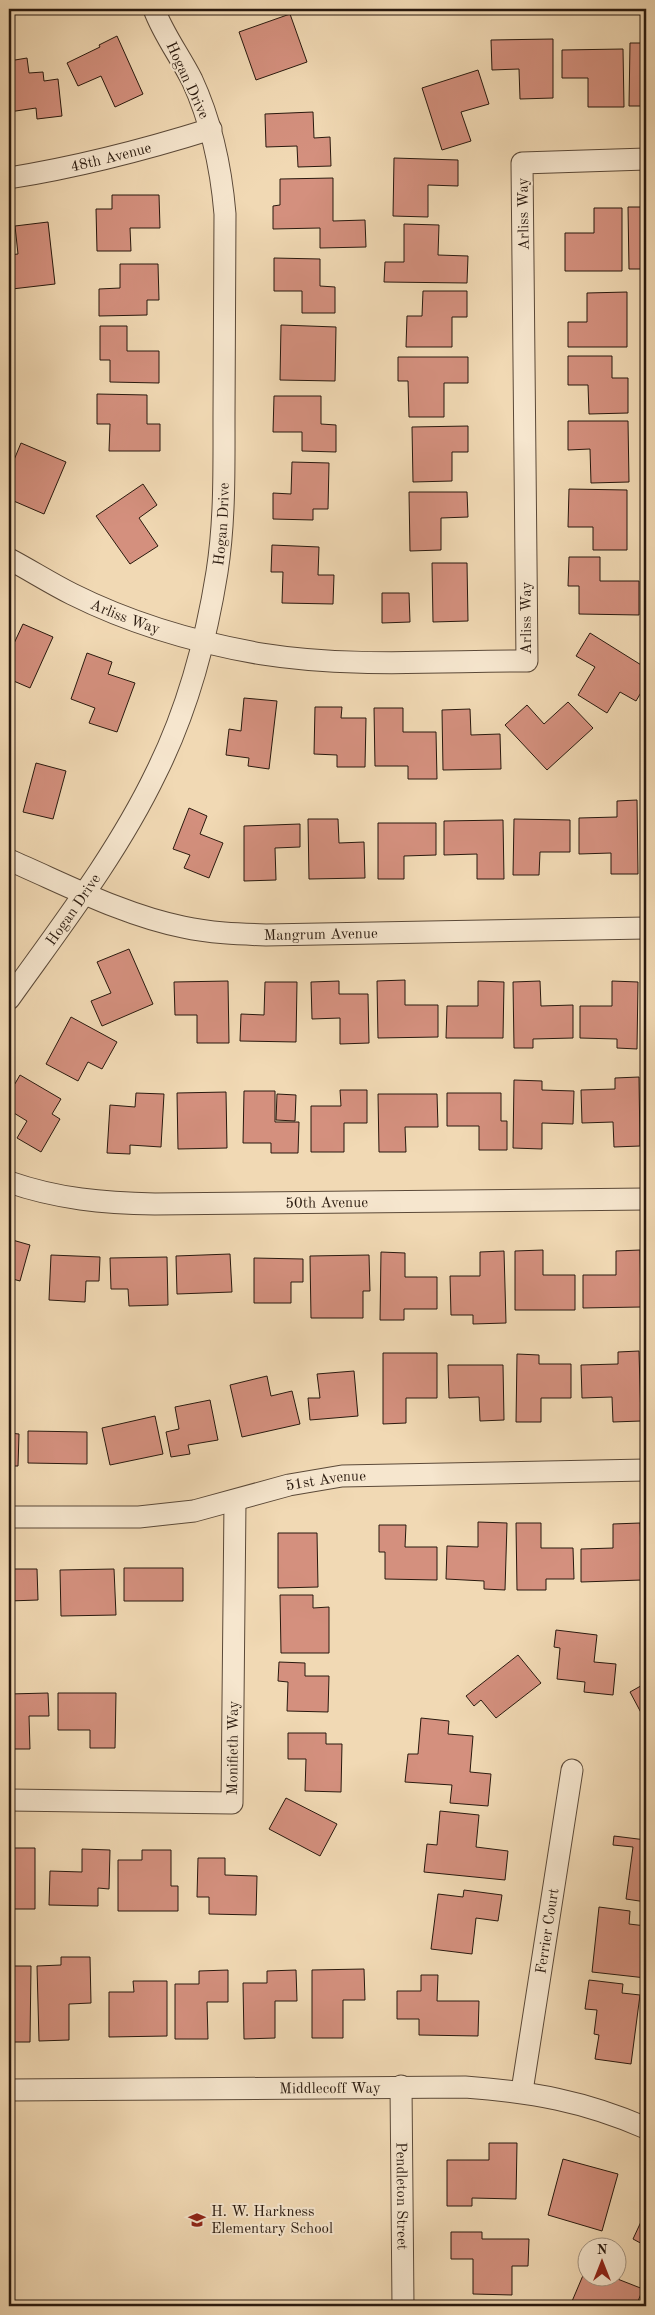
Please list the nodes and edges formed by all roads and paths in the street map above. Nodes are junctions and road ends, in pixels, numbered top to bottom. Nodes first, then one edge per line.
1 (154, 9) edge
2 (211, 129) junction
3 (646, 159) edge
4 (9, 178) edge
5 (9, 559) edge
6 (203, 642) junction
7 (9, 860) edge
8 (86, 892) junction
9 (646, 928) edge
10 (9, 999) edge
11 (9, 1182) edge
12 (646, 1199) edge
13 (646, 1470) edge
14 (234, 1501) junction
15 (9, 1517) edge
16 (572, 1770) dead end
17 (9, 1800) edge
18 (401, 2086) junction
19 (9, 2090) edge
20 (522, 2091) junction
21 (646, 2128) edge
22 (403, 2306) edge

1 - 2 street, Hogan Drive
2 - 4 street, 48th Avenue
2 - 6 street, Hogan Drive
3 - 6 street, Arliss Way
5 - 6 street, Arliss Way
6 - 8 street, Hogan Drive
7 - 8 street, Mangrum Avenue
8 - 9 street, Mangrum Avenue
8 - 10 street, Hogan Drive
11 - 12 street, 50th Avenue
13 - 14 street, 51st Avenue
14 - 15 street, 51st Avenue
14 - 17 street, Monifieth Way
16 - 20 street, Ferrier Court
18 - 19 street, Middlecoff Way
18 - 20 street, Middlecoff Way
18 - 22 street, Pendleton Street
20 - 21 street, Middlecoff Way

